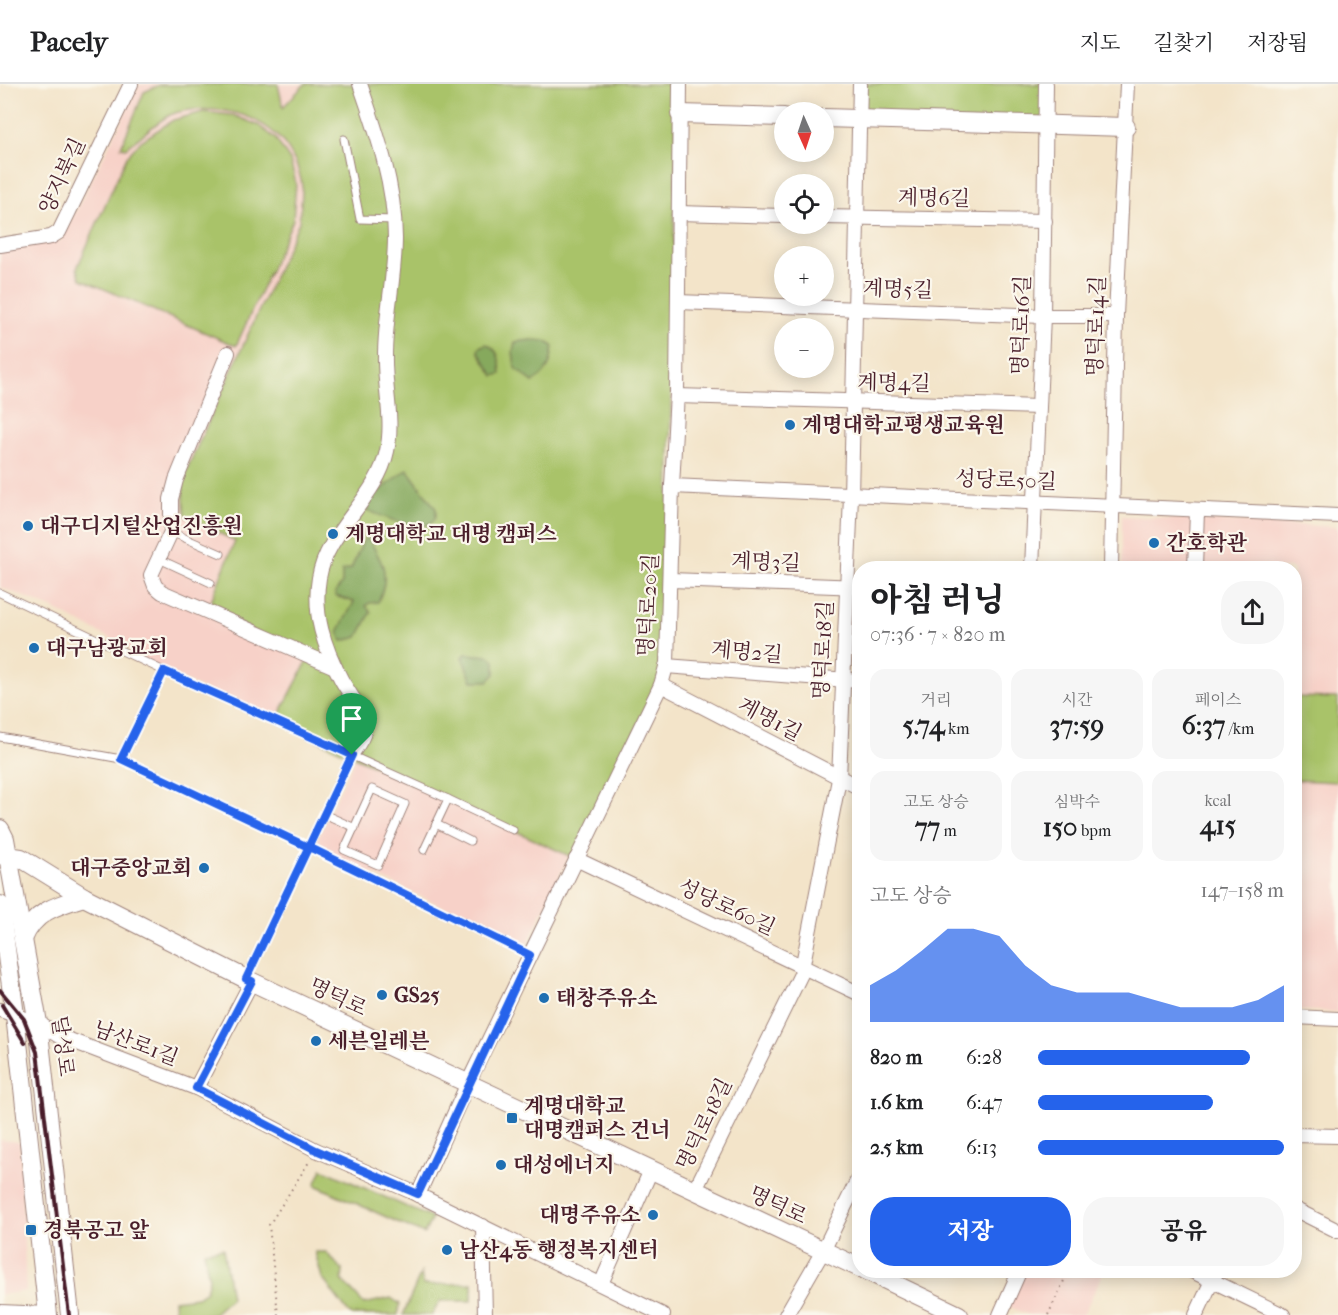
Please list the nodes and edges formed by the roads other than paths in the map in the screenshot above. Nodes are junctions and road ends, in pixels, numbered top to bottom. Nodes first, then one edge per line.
1 (130, 84) edge
2 (360, 84) edge
3 (680, 84) edge
4 (860, 84) edge
5 (1046, 84) edge
6 (1127, 84) edge
7 (680, 114) junction
8 (774, 117) edge
9 (834, 118) edge
10 (859, 118) junction
11 (1047, 124) junction
12 (1126, 127) junction
13 (344, 139) dead end
14 (679, 213) junction
15 (774, 216) edge
16 (834, 218) edge
17 (858, 219) junction
18 (395, 220) junction
19 (1045, 220) junction
20 (0, 245) edge
21 (678, 302) junction
22 (856, 309) junction
23 (1043, 316) junction
24 (1116, 316) junction
25 (228, 353) dead end
26 (677, 396) junction
27 (852, 403) junction
28 (1038, 407) junction
29 (672, 486) junction
30 (851, 496) junction
31 (1034, 501) junction
32 (1114, 507) junction
33 (1197, 511) junction
34 (1338, 516) edge
35 (171, 532) junction
36 (221, 554) dead end
37 (157, 558) junction
38 (852, 561) edge
39 (1032, 561) edge
40 (1111, 561) edge
41 (1195, 561) edge
42 (671, 580) junction
43 (211, 583) dead end
44 (852, 586) edge
45 (0, 593) edge
46 (852, 596) edge
47 (666, 666) junction
48 (335, 667) junction
49 (164, 671) junction
50 (843, 681) junction
51 (852, 681) edge
52 (661, 685) junction
53 (0, 737) edge
54 (353, 753) junction
55 (121, 759) junction
56 (839, 779) junction
57 (852, 785) edge
58 (448, 799) junction
59 (324, 814) junction
60 (436, 824) junction
61 (355, 828) junction
62 (0, 829) edge
63 (513, 830) dead end
64 (470, 841) dead end
65 (308, 847) junction
66 (424, 850) dead end
67 (4, 855) edge
68 (576, 859) junction
69 (34, 867) junction
70 (6, 877) edge
71 (84, 897) junction
72 (0, 905) edge
73 (23, 939) junction
74 (530, 955) junction
75 (803, 967) junction
76 (249, 980) junction
77 (852, 990) edge
78 (8, 1012) edge
79 (1302, 1017) edge
80 (1338, 1019) edge
81 (38, 1023) junction
82 (468, 1083) junction
83 (196, 1088) junction
84 (1302, 1135) edge
85 (1338, 1136) edge
86 (651, 1170) junction
87 (695, 1190) junction
88 (852, 1191) edge
89 (418, 1194) junction
90 (1302, 1213) edge
91 (483, 1226) junction
92 (1338, 1231) edge
93 (823, 1251) junction
94 (852, 1264) edge
95 (882, 1278) edge
96 (1016, 1278) edge
97 (1214, 1278) edge
98 (1218, 1278) edge
99 (601, 1284) junction
100 (0, 1312) edge
101 (48, 1314) edge
102 (70, 1315) edge
103 (485, 1315) edge
104 (663, 1315) edge
105 (786, 1315) edge
106 (959, 1315) edge
107 (1000, 1315) edge
108 (1196, 1315) edge
109 (1283, 1315) edge

1 - 20 street, 양지북길
2 - 18 street
3 - 7 street, 명덕로20길
4 - 10 street, 명덕로18길
5 - 11 street, 명덕로16길
6 - 12 street, 명덕로14길
7 - 8 main road
7 - 14 street, 명덕로20길
9 - 10 main road
10 - 11 main road
10 - 17 street, 명덕로18길
11 - 12 main road
11 - 19 street, 명덕로16길
12 - 24 street, 명덕로14길
13 - 18 lane
14 - 15 street
14 - 21 street, 명덕로20길
16 - 17 street, 계명6길
17 - 19 street, 계명6길
17 - 22 street, 명덕로18길
18 - 48 street
19 - 23 street, 명덕로16길
21 - 22 street, 계명5길
21 - 26 street, 명덕로20길
22 - 23 street, 계명5길
22 - 27 street, 명덕로18길
23 - 24 street, 계명5길
23 - 28 street, 명덕로16길
24 - 32 street, 명덕로14길
25 - 35 street
26 - 27 street, 계명4길
26 - 29 street, 명덕로20길
27 - 28 street, 계명4길
27 - 30 street, 명덕로18길
28 - 31 street, 명덕로16길
29 - 30 street, 성당로50길
29 - 42 street, 명덕로20길
30 - 31 street, 성당로50길
30 - 38 street, 명덕로18길
31 - 32 street, 성당로50길
31 - 39 street, 명덕로16길
32 - 33 street, 성당로50길
32 - 40 street, 명덕로14길
33 - 34 street, 성당로50길
33 - 41 street
35 - 36 lane
35 - 37 street
37 - 43 lane
37 - 48 street
42 - 44 street, 계명3길
42 - 47 street, 명덕로20길
45 - 49 lane
46 - 50 street, 명덕로18길
47 - 50 street, 계명2길
47 - 52 street, 명덕로20길
48 - 54 street
49 - 54 lane
49 - 55 lane
50 - 51 street, 계명2길
50 - 56 street, 명덕로18길
52 - 56 street, 계명1길
52 - 68 street, 명덕로20길
53 - 55 lane
54 - 58 lane
54 - 59 lane
55 - 65 lane
56 - 57 street, 계명1길
56 - 75 street, 명덕로18길
58 - 60 lane
58 - 63 lane
59 - 61 lane
59 - 65 lane
60 - 64 lane
60 - 66 lane
61 - 61 lane
62 - 67 main road, 달성로
65 - 74 lane
65 - 76 lane
67 - 69 main road, 명덕로
67 - 70 main road, 달성로
68 - 74 street, 명덕로20길
68 - 75 street, 성당로60길
69 - 70 main road
69 - 71 main road, 명덕로
70 - 73 main road, 달성로
71 - 73 main road
71 - 76 main road, 명덕로
72 - 78 main road
73 - 81 main road, 달성로
74 - 82 street, 명덕로20길
75 - 77 street, 성당로60길
75 - 87 street, 명덕로18길
76 - 82 main road, 명덕로
76 - 83 street
78 - 81 street, 남산로1길
78 - 101 main road
79 - 80 street
81 - 83 street, 남산로1길
81 - 102 main road, 달성로
82 - 86 main road, 명덕로
82 - 89 street, 명덕로20길
83 - 89 street, 남산로1길
84 - 85 street
86 - 87 main road, 명덕로
86 - 99 street
87 - 93 main road, 명덕로
88 - 93 street
89 - 91 street, 남산로1길
90 - 92 street
91 - 99 street, 남산로1길
91 - 103 street
93 - 94 main road, 명덕로
93 - 105 street
95 - 106 main road
96 - 107 street
97 - 108 street
98 - 109 street
99 - 104 street, 남산로1길
100 - 101 street

